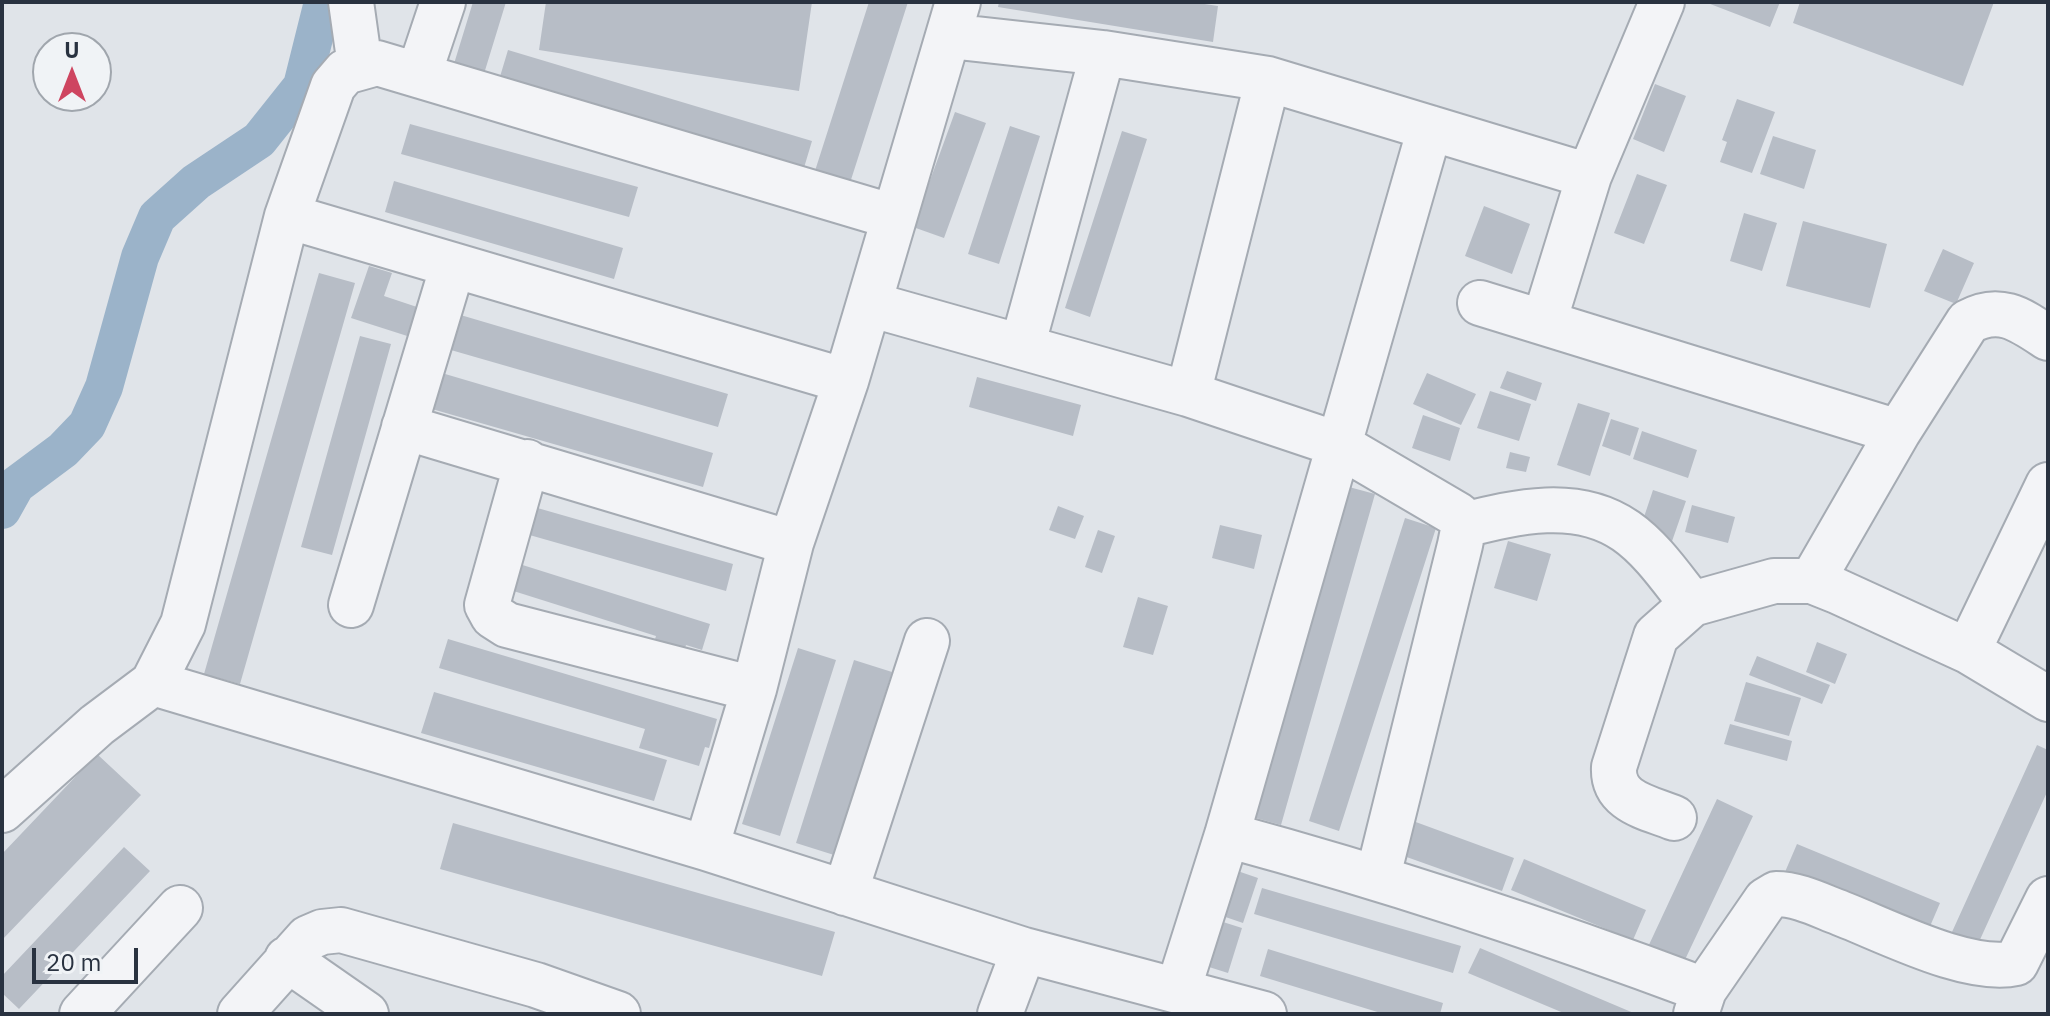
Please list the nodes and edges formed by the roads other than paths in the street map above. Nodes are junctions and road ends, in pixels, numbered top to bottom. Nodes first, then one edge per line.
1 (443, 2) edge
2 (1662, 2) edge
3 (351, 5) edge
4 (954, 19) edge
5 (1103, 53) junction
6 (360, 66) junction
7 (419, 74) junction
8 (1268, 79) junction
9 (1430, 128) junction
10 (1589, 176) junction
11 (287, 216) junction
12 (894, 217) junction
13 (453, 265) junction
14 (1480, 303) dead end
15 (869, 304) junction
16 (1544, 322) junction
17 (2048, 338) edge
18 (1022, 347) junction
19 (846, 381) junction
20 (1188, 394) junction
21 (404, 427) junction
22 (1898, 432) junction
23 (1337, 444) junction
24 (527, 462) junction
25 (2048, 485) edge
26 (1464, 525) junction
27 (791, 543) junction
28 (1812, 581) junction
29 (1692, 604) junction
30 (351, 605) dead end
31 (927, 641) dead end
32 (1968, 651) junction
33 (153, 683) junction
34 (754, 689) junction
35 (2048, 699) edge
36 (2, 810) edge
37 (1674, 818) dead end
38 (1227, 835) junction
39 (706, 848) junction
40 (1378, 876) junction
41 (845, 893) junction
42 (2048, 899) edge
43 (180, 908) dead end
44 (1024, 950) junction
45 (287, 959) junction
46 (1178, 990) junction
47 (528, 999) edge
48 (1700, 1002) edge
49 (82, 1014) edge
50 (240, 1014) edge
51 (366, 1014) edge
52 (618, 1014) edge
53 (1000, 1014) edge
54 (1264, 1014) edge

1 - 7 street
2 - 10 street
3 - 6 street
4 - 5 street
4 - 12 street
5 - 8 street
5 - 18 street
6 - 7 street
6 - 11 street
7 - 12 street
8 - 9 street
8 - 20 street
9 - 10 street
9 - 23 street
10 - 16 street
11 - 13 street
11 - 33 street
12 - 15 street
13 - 19 street
13 - 21 street
14 - 16 street
15 - 18 street
15 - 19 street
16 - 22 street
17 - 22 street
18 - 20 street
19 - 27 street
20 - 23 street
21 - 24 street
21 - 30 street
22 - 28 street
23 - 26 street
23 - 38 street
24 - 27 street
24 - 34 street
25 - 32 street
26 - 29 street
26 - 40 street
27 - 34 street
28 - 29 street
28 - 32 street
29 - 37 street
31 - 41 street
32 - 35 street
33 - 36 street
33 - 39 street
34 - 39 street
38 - 40 street
38 - 46 street
39 - 41 street
40 - 48 street
41 - 44 street
42 - 48 street
43 - 49 street
44 - 46 street
44 - 53 street
45 - 47 street
45 - 50 street
45 - 51 street
46 - 54 street
47 - 52 street

